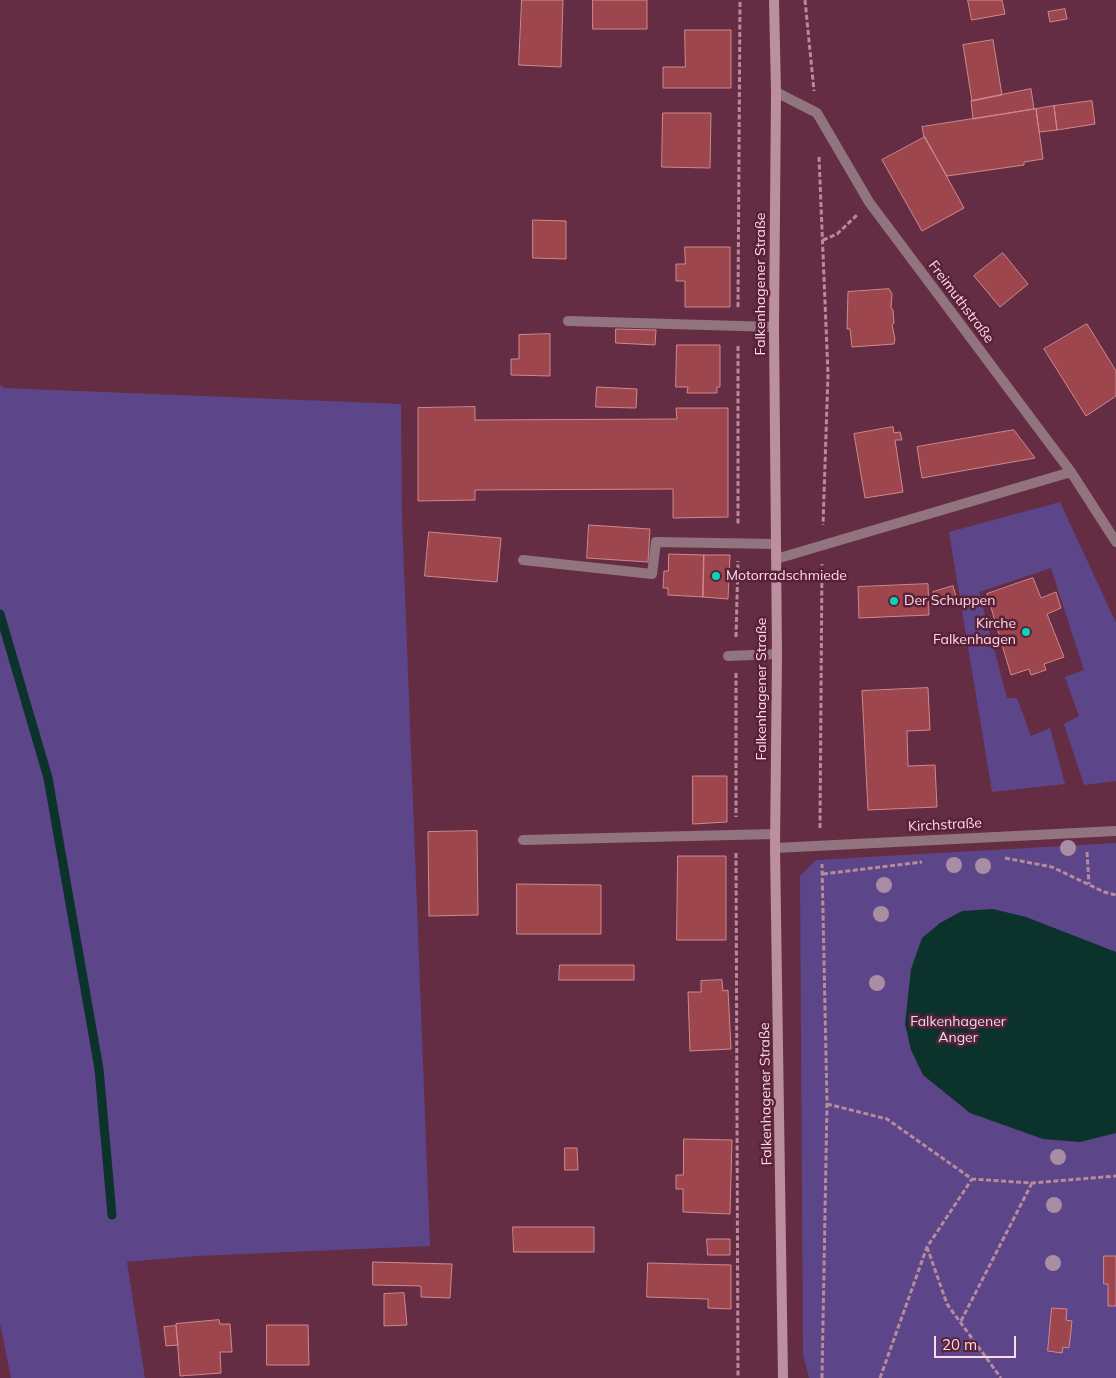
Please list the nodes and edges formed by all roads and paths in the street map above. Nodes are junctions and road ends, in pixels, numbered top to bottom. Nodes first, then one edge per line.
1 (740, 0) edge
2 (774, 0) edge
3 (805, 0) edge
4 (776, 92) junction
5 (817, 113) junction
6 (819, 152) dead end
7 (869, 202) junction
8 (824, 240) junction
9 (568, 321) dead end
10 (738, 325) junction
11 (774, 327) junction
12 (1071, 472) junction
13 (1116, 542) edge
14 (738, 543) junction
15 (776, 544) junction
16 (822, 545) junction
17 (776, 559) junction
18 (523, 560) dead end
19 (777, 654) junction
20 (732, 656) junction
21 (1116, 831) edge
22 (1086, 833) junction
23 (775, 834) junction
24 (736, 835) junction
25 (523, 840) dead end
26 (820, 845) junction
27 (775, 848) junction
28 (996, 856) dead end
29 (930, 860) dead end
30 (823, 874) junction
31 (1089, 884) junction
32 (1116, 895) edge
33 (827, 1104) junction
34 (1116, 1176) edge
35 (972, 1178) junction
36 (1032, 1183) junction
37 (927, 1247) junction
38 (960, 1321) junction
39 (738, 1378) edge
40 (783, 1378) edge
41 (822, 1378) edge
42 (880, 1378) edge
43 (1001, 1378) edge

1 - 10 path
2 - 4 main road, Falkenhagener Straße
3 - 5 path
4 - 5 street
4 - 11 main road, Falkenhagener Straße
5 - 7 street, Freimuthstraße
6 - 8 path
7 - 8 path
7 - 12 street, Freimuthstraße
8 - 16 path
9 - 10 street
10 - 11 street
10 - 14 path
11 - 15 main road, Falkenhagener Straße
12 - 13 street, Freimuthstraße
12 - 16 street
14 - 15 street
14 - 18 street
14 - 20 path
15 - 17 main road, Falkenhagener Straße
16 - 17 street
16 - 26 path
17 - 19 main road, Falkenhagener Straße
19 - 20 street
19 - 23 main road, Falkenhagener Straße
20 - 24 path
21 - 22 street, Kirchstraße
22 - 26 street, Kirchstraße
22 - 31 path
23 - 24 street
23 - 27 main road, Falkenhagener Straße
24 - 25 street
24 - 39 path
26 - 27 street, Kirchstraße
26 - 30 path
27 - 40 main road, Falkenhagener Straße
28 - 31 path
29 - 30 path
30 - 33 path
31 - 32 path
33 - 35 path
33 - 41 path
34 - 36 path
35 - 36 path
35 - 37 path
36 - 38 path
37 - 38 path
37 - 42 path
38 - 43 path

